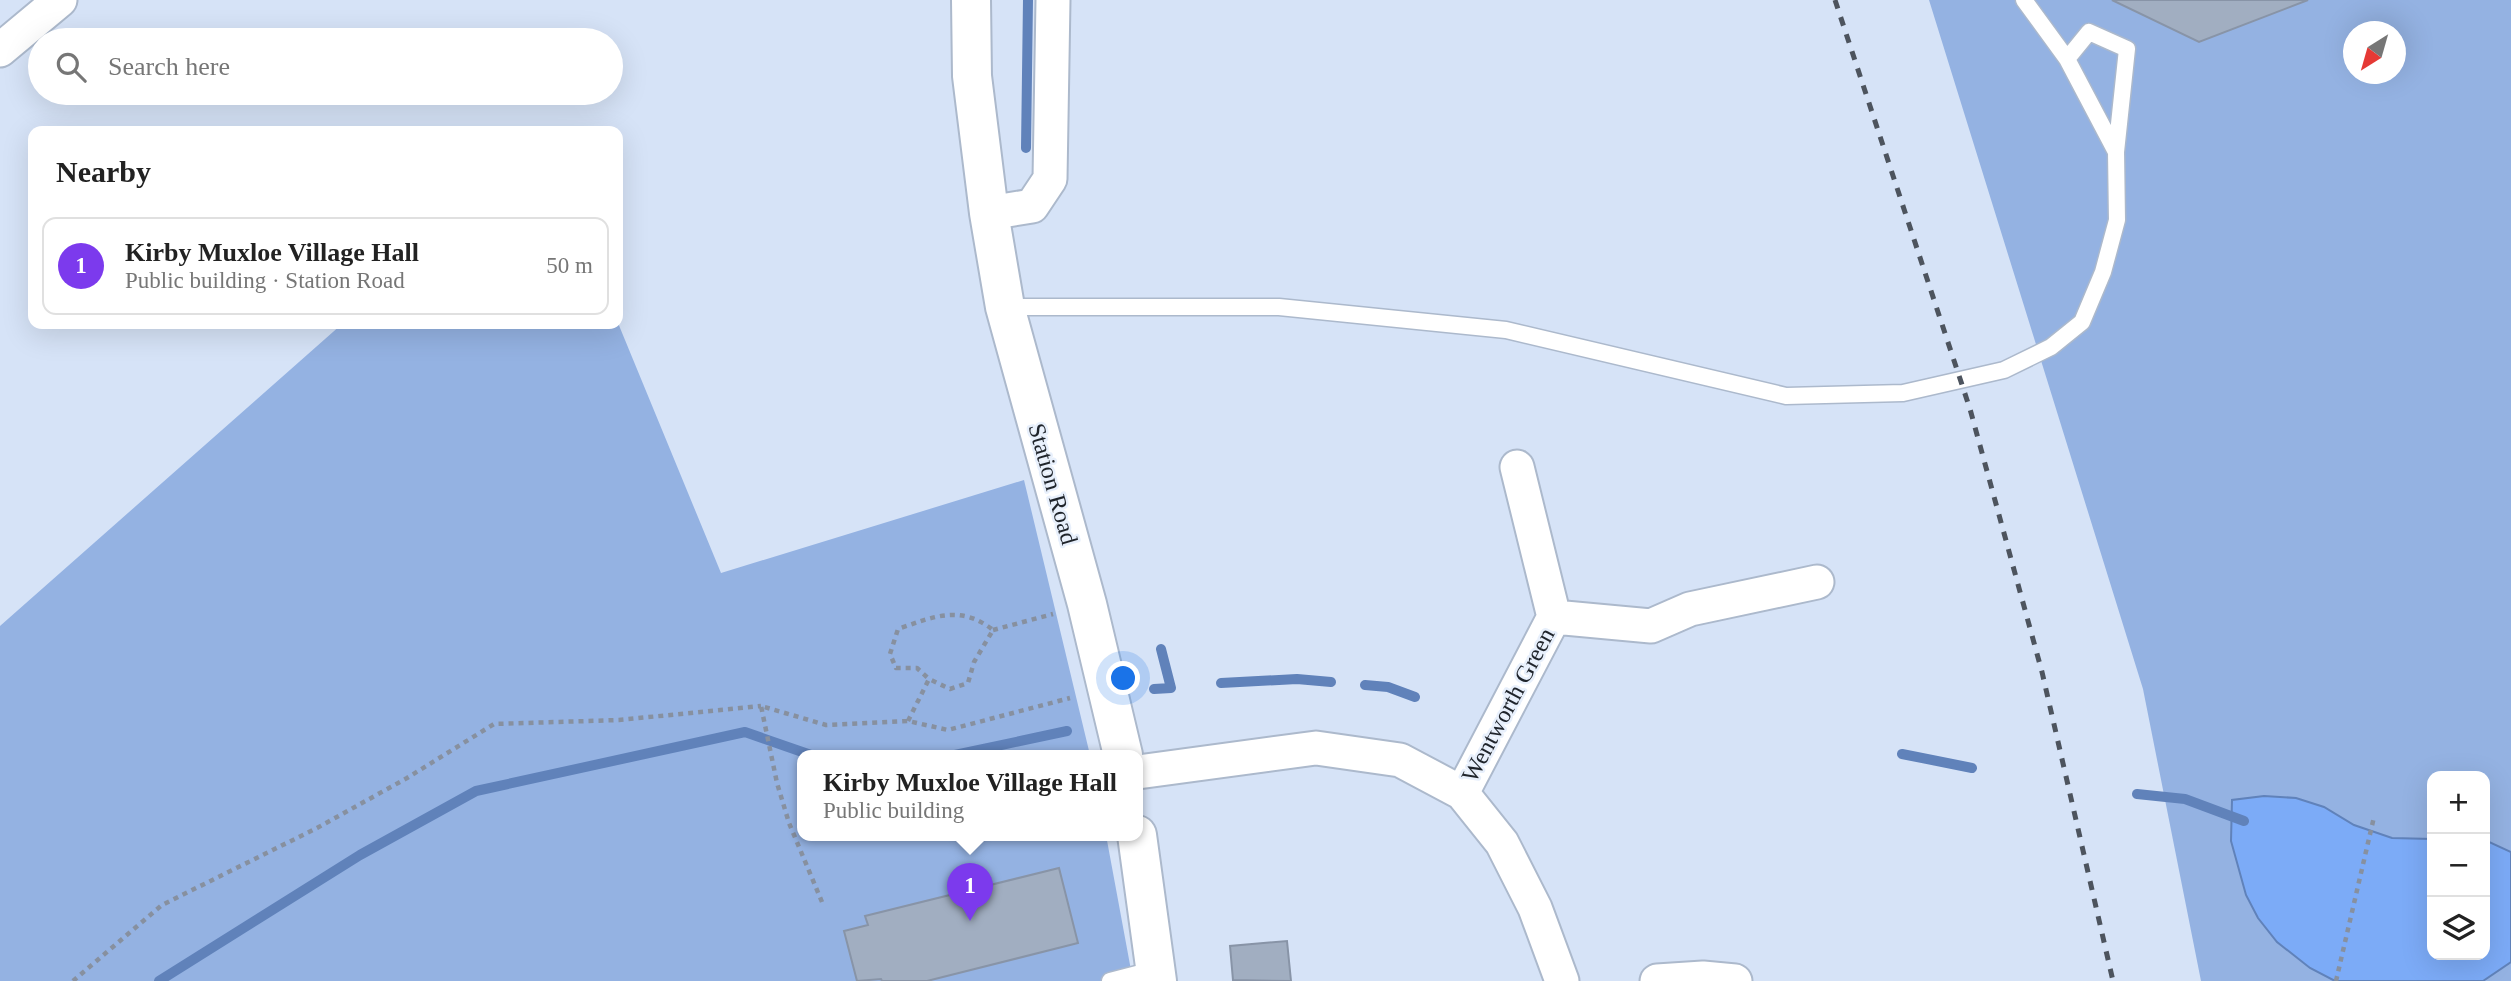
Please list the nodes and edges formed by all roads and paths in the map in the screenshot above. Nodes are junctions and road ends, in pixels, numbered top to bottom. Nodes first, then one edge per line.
1 (60, 0) edge
2 (971, 0) edge
3 (1053, 0) edge
4 (2024, 0) edge
5 (0, 50) edge
6 (2067, 59) junction
7 (2116, 152) junction
8 (989, 213) junction
9 (1005, 307) junction
10 (1517, 467) dead end
11 (1817, 582) dead end
12 (1087, 604) junction
13 (1554, 618) junction
14 (993, 631) junction
15 (929, 679) junction
16 (1108, 689) junction
17 (761, 706) junction
18 (908, 721) junction
19 (1123, 750) edge
20 (1143, 771) edge
21 (1462, 793) junction
22 (2374, 817) dead end
23 (1138, 841) edge
24 (822, 902) dead end
25 (1156, 975) edge
26 (72, 981) edge
27 (1110, 981) edge
28 (1562, 981) edge
29 (1657, 981) edge
30 (1735, 981) edge
31 (2336, 981) edge

1 - 5 street
2 - 8 street, Station Road
3 - 8 street
4 - 6 lane
6 - 7 lane
6 - 7 lane
7 - 9 lane
8 - 9 street, Station Road
9 - 12 street, Station Road
10 - 13 street, Wentworth Green
11 - 13 street, Wentworth Green
12 - 14 path
12 - 16 street, Station Road
13 - 21 street, Wentworth Green
14 - 15 path
14 - 15 path
15 - 18 path
16 - 18 path
16 - 19 street, Station Road
17 - 18 path
17 - 24 path
17 - 26 path
20 - 21 street, Wentworth Green
21 - 28 street, Wentworth Green
22 - 31 path
23 - 25 street
25 - 27 lane
29 - 30 street

